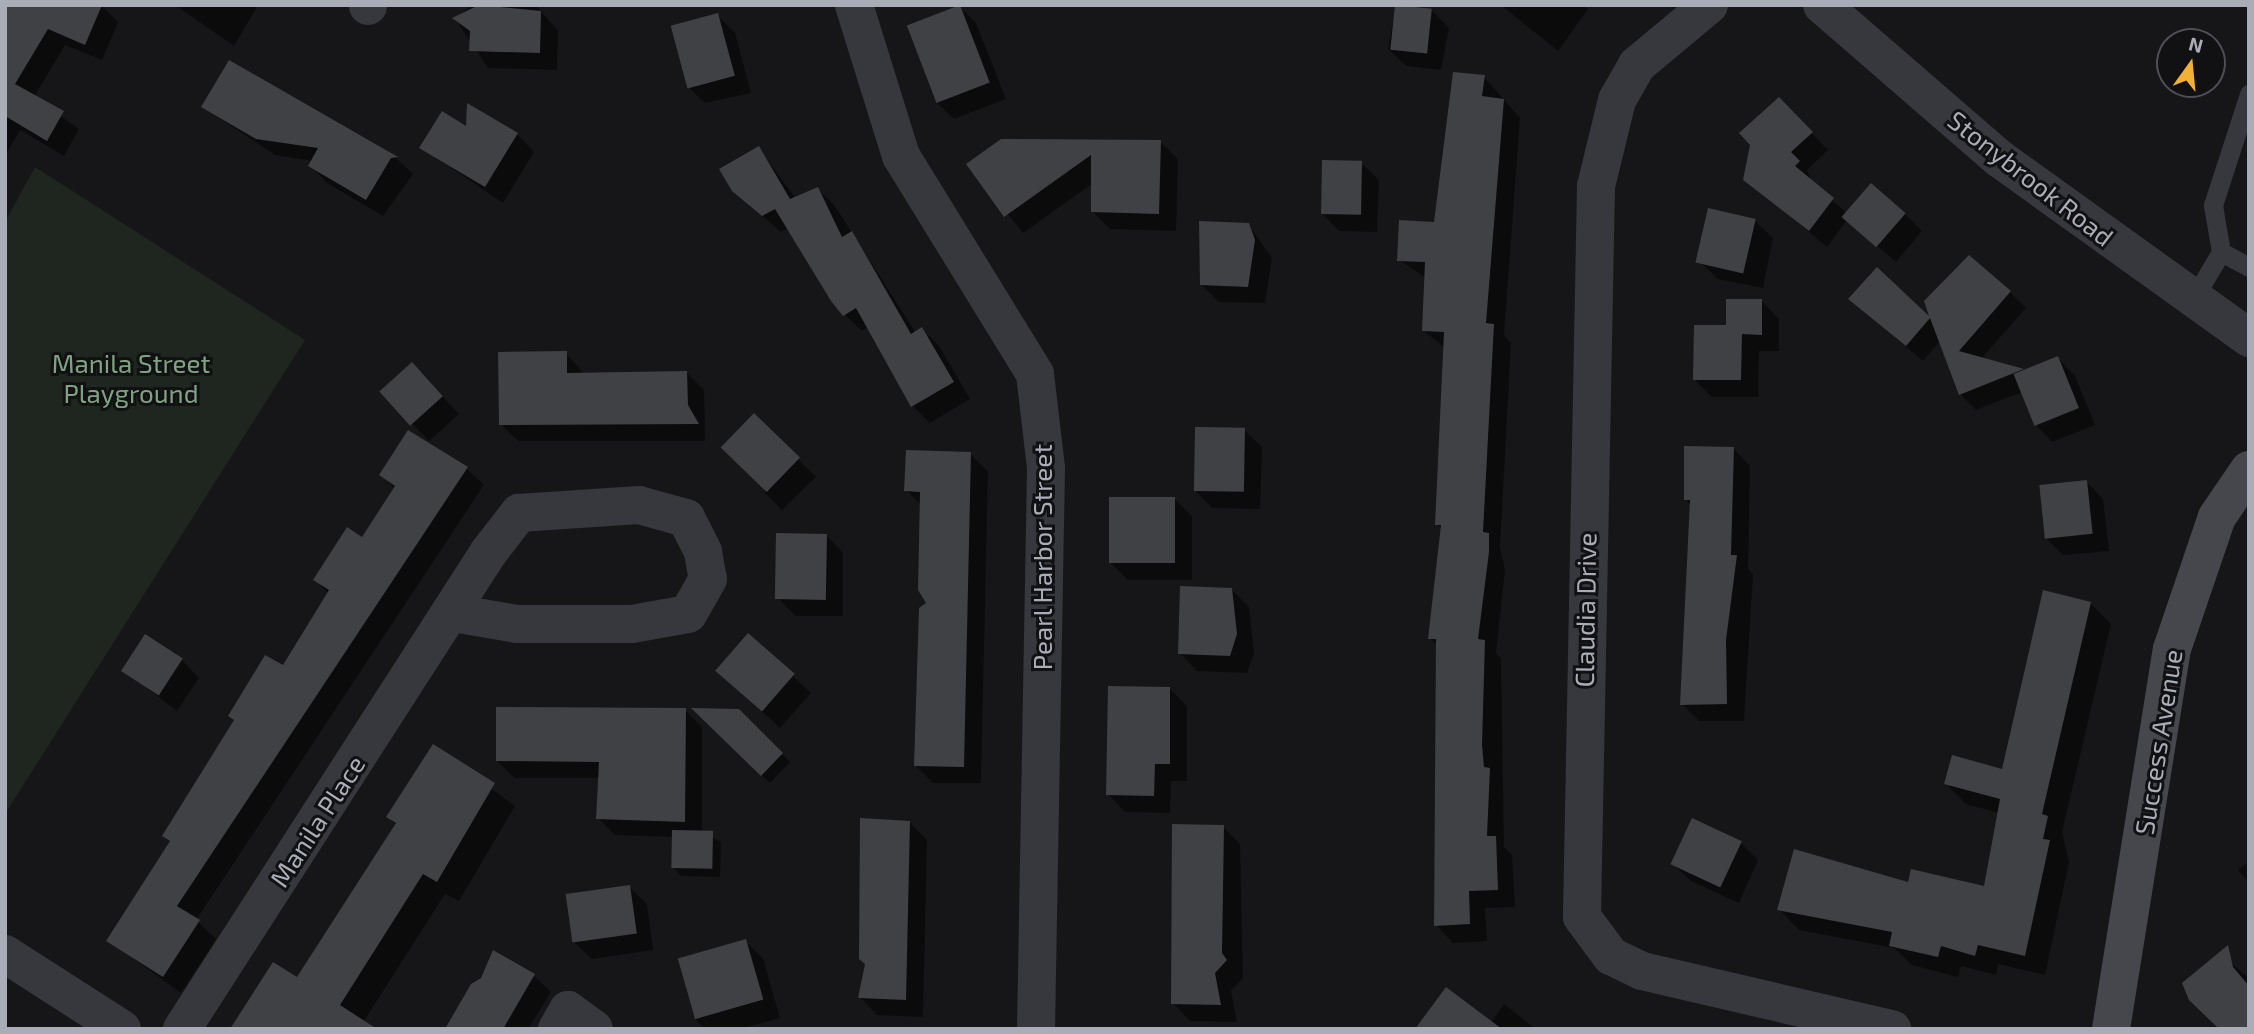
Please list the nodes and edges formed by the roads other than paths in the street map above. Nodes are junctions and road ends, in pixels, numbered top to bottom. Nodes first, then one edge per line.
1 (853, 5) edge
2 (1709, 5) edge
3 (1822, 5) edge
4 (2249, 94) edge
5 (2221, 252) junction
6 (2249, 267) edge
7 (2192, 301) junction
8 (2249, 338) edge
9 (2249, 470) edge
10 (453, 613) junction
11 (5, 954) edge
12 (122, 1029) edge
13 (182, 1029) edge
14 (557, 1029) edge
15 (594, 1029) edge
16 (1036, 1029) edge
17 (1892, 1029) edge
18 (2112, 1029) edge

1 - 16 street, Pearl Harbor Street
2 - 17 street, Claudia Drive
3 - 7 street, Stonybrook Road
4 - 5 lane
5 - 6 lane
5 - 7 lane
7 - 8 street, Stonybrook Road
9 - 18 street, Success Avenue
10 - 10 street, Manila Place
10 - 13 street, Manila Place
11 - 12 street
14 - 15 street

